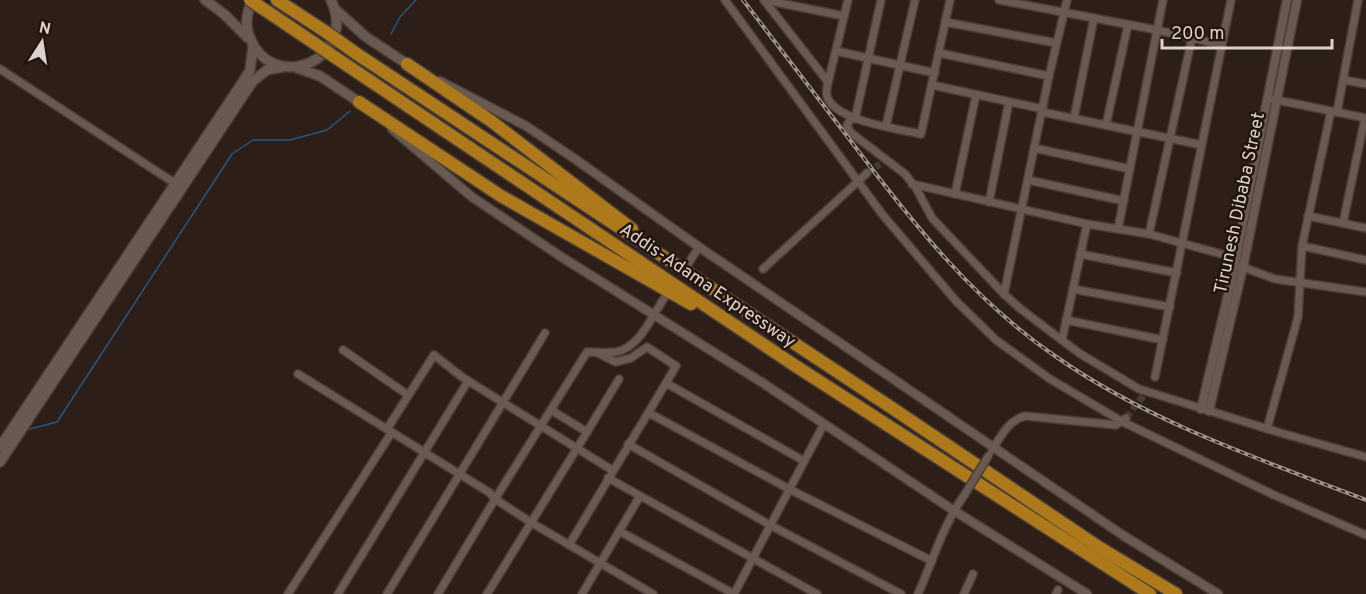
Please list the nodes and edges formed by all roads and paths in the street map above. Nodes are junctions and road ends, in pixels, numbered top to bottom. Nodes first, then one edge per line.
1 (205, 0) edge
2 (252, 0) edge
3 (277, 0) edge
4 (331, 0) edge
5 (725, 0) edge
6 (764, 0) edge
7 (848, 0) edge
8 (881, 0) edge
9 (915, 0) edge
10 (950, 0) edge
11 (999, 0) edge
12 (1067, 0) edge
13 (1163, 0) edge
14 (1231, 0) edge
15 (1287, 0) edge
16 (1297, 0) edge
17 (1358, 0) edge
18 (1033, 3) edge
19 (336, 10) junction
20 (1064, 12) junction
21 (844, 16) junction
22 (1094, 18) junction
23 (945, 22) junction
24 (1128, 25) junction
25 (1157, 30) junction
26 (1192, 38) junction
27 (1056, 43) junction
28 (253, 45) junction
29 (1222, 45) junction
30 (836, 51) junction
31 (939, 53) junction
32 (868, 58) junction
33 (407, 63) junction
34 (901, 66) junction
35 (283, 67) junction
36 (295, 68) junction
37 (0, 69) edge
38 (935, 73) junction
39 (1049, 76) junction
40 (1344, 80) junction
41 (828, 82) junction
42 (1366, 84) edge
43 (932, 85) junction
44 (976, 95) junction
45 (1267, 98) junction
46 (1277, 100) junction
47 (359, 102) junction
48 (1009, 102) junction
49 (1042, 110) junction
50 (1334, 112) junction
51 (854, 118) junction
52 (1074, 118) junction
53 (1365, 118) edge
54 (1107, 125) junction
55 (886, 126) junction
56 (1136, 131) junction
57 (1170, 138) junction
58 (1202, 145) junction
59 (1034, 148) junction
60 (1130, 169) junction
61 (867, 173) tunnel mouth
62 (858, 180) junction
63 (1028, 180) junction
64 (912, 183) junction
65 (176, 184) junction
66 (955, 194) junction
67 (1124, 201) junction
68 (989, 202) junction
69 (1022, 210) junction
70 (1308, 216) junction
71 (1343, 223) junction
72 (1087, 224) junction
73 (1366, 228) edge
74 (1118, 229) junction
75 (1149, 234) junction
76 (1183, 243) junction
77 (1302, 246) junction
78 (699, 247) junction
79 (1080, 254) junction
80 (1366, 260) edge
81 (1238, 263) junction
82 (688, 264) dead end
83 (764, 269) dead end
84 (1177, 273) junction
85 (694, 278) junction
86 (1300, 283) junction
87 (1073, 289) junction
88 (1366, 292) edge
89 (1004, 294) junction
90 (665, 297) dead end
91 (1170, 307) junction
92 (654, 313) junction
93 (1066, 320) junction
94 (545, 333) dead end
95 (1062, 340) junction
96 (1163, 340) junction
97 (759, 342) junction
98 (343, 350) dead end
99 (595, 352) junction
100 (298, 374) dead end
101 (1155, 376) dead end
102 (618, 379) dead end
103 (468, 381) junction
104 (666, 383) junction
105 (408, 395) junction
106 (503, 402) junction
107 (551, 410) junction
108 (1205, 410) junction
109 (649, 413) junction
110 (1124, 420) junction
111 (824, 424) junction
112 (541, 426) junction
113 (1267, 429) junction
114 (389, 431) junction
115 (587, 432) junction
116 (628, 444) junction
117 (5, 445) edge
118 (577, 448) junction
119 (991, 451) junction
120 (423, 452) junction
121 (1366, 457) edge
122 (804, 461) junction
123 (0, 462) edge
124 (612, 471) junction
125 (459, 474) junction
126 (608, 478) junction
127 (789, 489) junction
128 (640, 496) junction
129 (495, 499) junction
130 (953, 510) junction
131 (532, 522) junction
132 (770, 525) junction
133 (620, 531) junction
134 (1366, 535) edge
135 (569, 545) junction
136 (753, 558) junction
137 (932, 561) junction
138 (600, 564) junction
139 (973, 574) dead end
140 (288, 594) edge
141 (335, 594) edge
142 (387, 594) edge
143 (438, 594) edge
144 (487, 594) edge
145 (582, 594) edge
146 (653, 594) edge
147 (734, 594) edge
148 (817, 594) edge
149 (901, 594) edge
150 (918, 594) edge
151 (964, 594) edge
152 (1087, 594) edge
153 (1150, 594) edge
154 (1176, 594) edge
155 (1218, 594) edge

1 - 28 main road
2 - 28 main road
2 - 97 highway, Addis-Adama Expressway, bridge
3 - 85 highway, Addis-Adama Expressway, bridge
4 - 19 main road
5 - 62 street
6 - 21 street
6 - 41 street
7 - 21 street
8 - 32 street
9 - 34 street
10 - 23 street
11 - 18 street
12 - 20 street
13 - 25 street
14 - 29 street
15 - 45 street, Tirunesh Dibaba Street
16 - 46 street, Tirunesh Dibaba Street
17 - 40 street
18 - 20 street
19 - 33 main road
19 - 36 main road
20 - 22 street
20 - 27 street
21 - 30 street
22 - 24 street
22 - 52 street
23 - 27 street
23 - 31 street
24 - 25 street
24 - 54 street
25 - 26 street
25 - 56 street
26 - 29 street
26 - 57 street
27 - 39 street
28 - 35 main road
28 - 65 main road
29 - 58 street
30 - 32 street
30 - 41 street
31 - 38 street
31 - 39 street
32 - 34 street
32 - 51 street
33 - 78 street
33 - 85 highway
34 - 38 street
34 - 55 street
35 - 36 main road
35 - 117 main road
36 - 47 main road
37 - 65 street
38 - 43 street
39 - 49 street
40 - 42 street
40 - 50 street
41 - 51 street
43 - 44 street
43 - 55 street
44 - 48 street
44 - 66 street
45 - 46 street
45 - 81 street, Tirunesh Dibaba Street
46 - 50 street
46 - 81 street, Tirunesh Dibaba Street
47 - 92 street
47 - 97 highway
48 - 49 street
48 - 68 street
49 - 52 street
49 - 59 street
50 - 53 street
50 - 70 street
51 - 55 street
51 - 64 street
52 - 54 street
53 - 71 street
54 - 56 street
56 - 57 street
56 - 60 street
57 - 58 street
57 - 75 street
58 - 76 street
59 - 60 street
59 - 63 street
60 - 67 street
61 - 62 street
62 - 83 street
62 - 110 street
63 - 67 street
63 - 69 street
64 - 66 street
64 - 89 street
65 - 117 main road
66 - 68 street
67 - 74 street
68 - 69 street
69 - 72 street
69 - 89 street
70 - 71 street
70 - 77 street
71 - 73 street
72 - 74 street
72 - 79 street
74 - 75 street
75 - 76 street
76 - 81 street
76 - 84 street
77 - 80 street
77 - 86 street
78 - 82 street
78 - 119 street
79 - 84 street
79 - 87 street
81 - 86 street
81 - 108 street, Tirunesh Dibaba Street
84 - 91 street
85 - 154 highway, Addis-Adama Expressway
86 - 88 street
86 - 113 street
87 - 91 street
87 - 93 street
89 - 95 street
90 - 92 street
91 - 96 street
92 - 99 street
92 - 111 street
93 - 95 street
93 - 96 street
94 - 106 street
95 - 108 street
96 - 101 street
97 - 153 highway, Addis-Adama Expressway
98 - 105 street
99 - 104 street
99 - 107 street
100 - 114 street
102 - 115 street
103 - 105 street
103 - 106 street
103 - 120 street
104 - 109 street
104 - 122 street
105 - 114 street
106 - 112 street
106 - 125 street
107 - 112 street
107 - 115 street
108 - 113 street
109 - 116 street
109 - 127 street
110 - 119 street
110 - 134 street
111 - 122 street
111 - 130 street
112 - 118 street
112 - 129 street
113 - 121 street
114 - 120 street
114 - 140 street
115 - 118 street
116 - 124 street
116 - 132 street
117 - 123 main road
118 - 124 street
118 - 131 street
119 - 130 street, bridge
119 - 155 street
120 - 125 street
120 - 141 street
122 - 127 street
124 - 126 street
125 - 129 street
125 - 142 street
126 - 128 street
126 - 135 street
127 - 132 street
127 - 137 street
128 - 133 street
128 - 136 street
129 - 131 street
129 - 143 street
130 - 137 street
130 - 152 street
131 - 135 street
131 - 144 street
132 - 136 street
132 - 149 street
133 - 138 street
133 - 147 street
135 - 138 street
136 - 147 street
136 - 148 street
137 - 150 street
138 - 145 street
138 - 146 street
139 - 151 street

